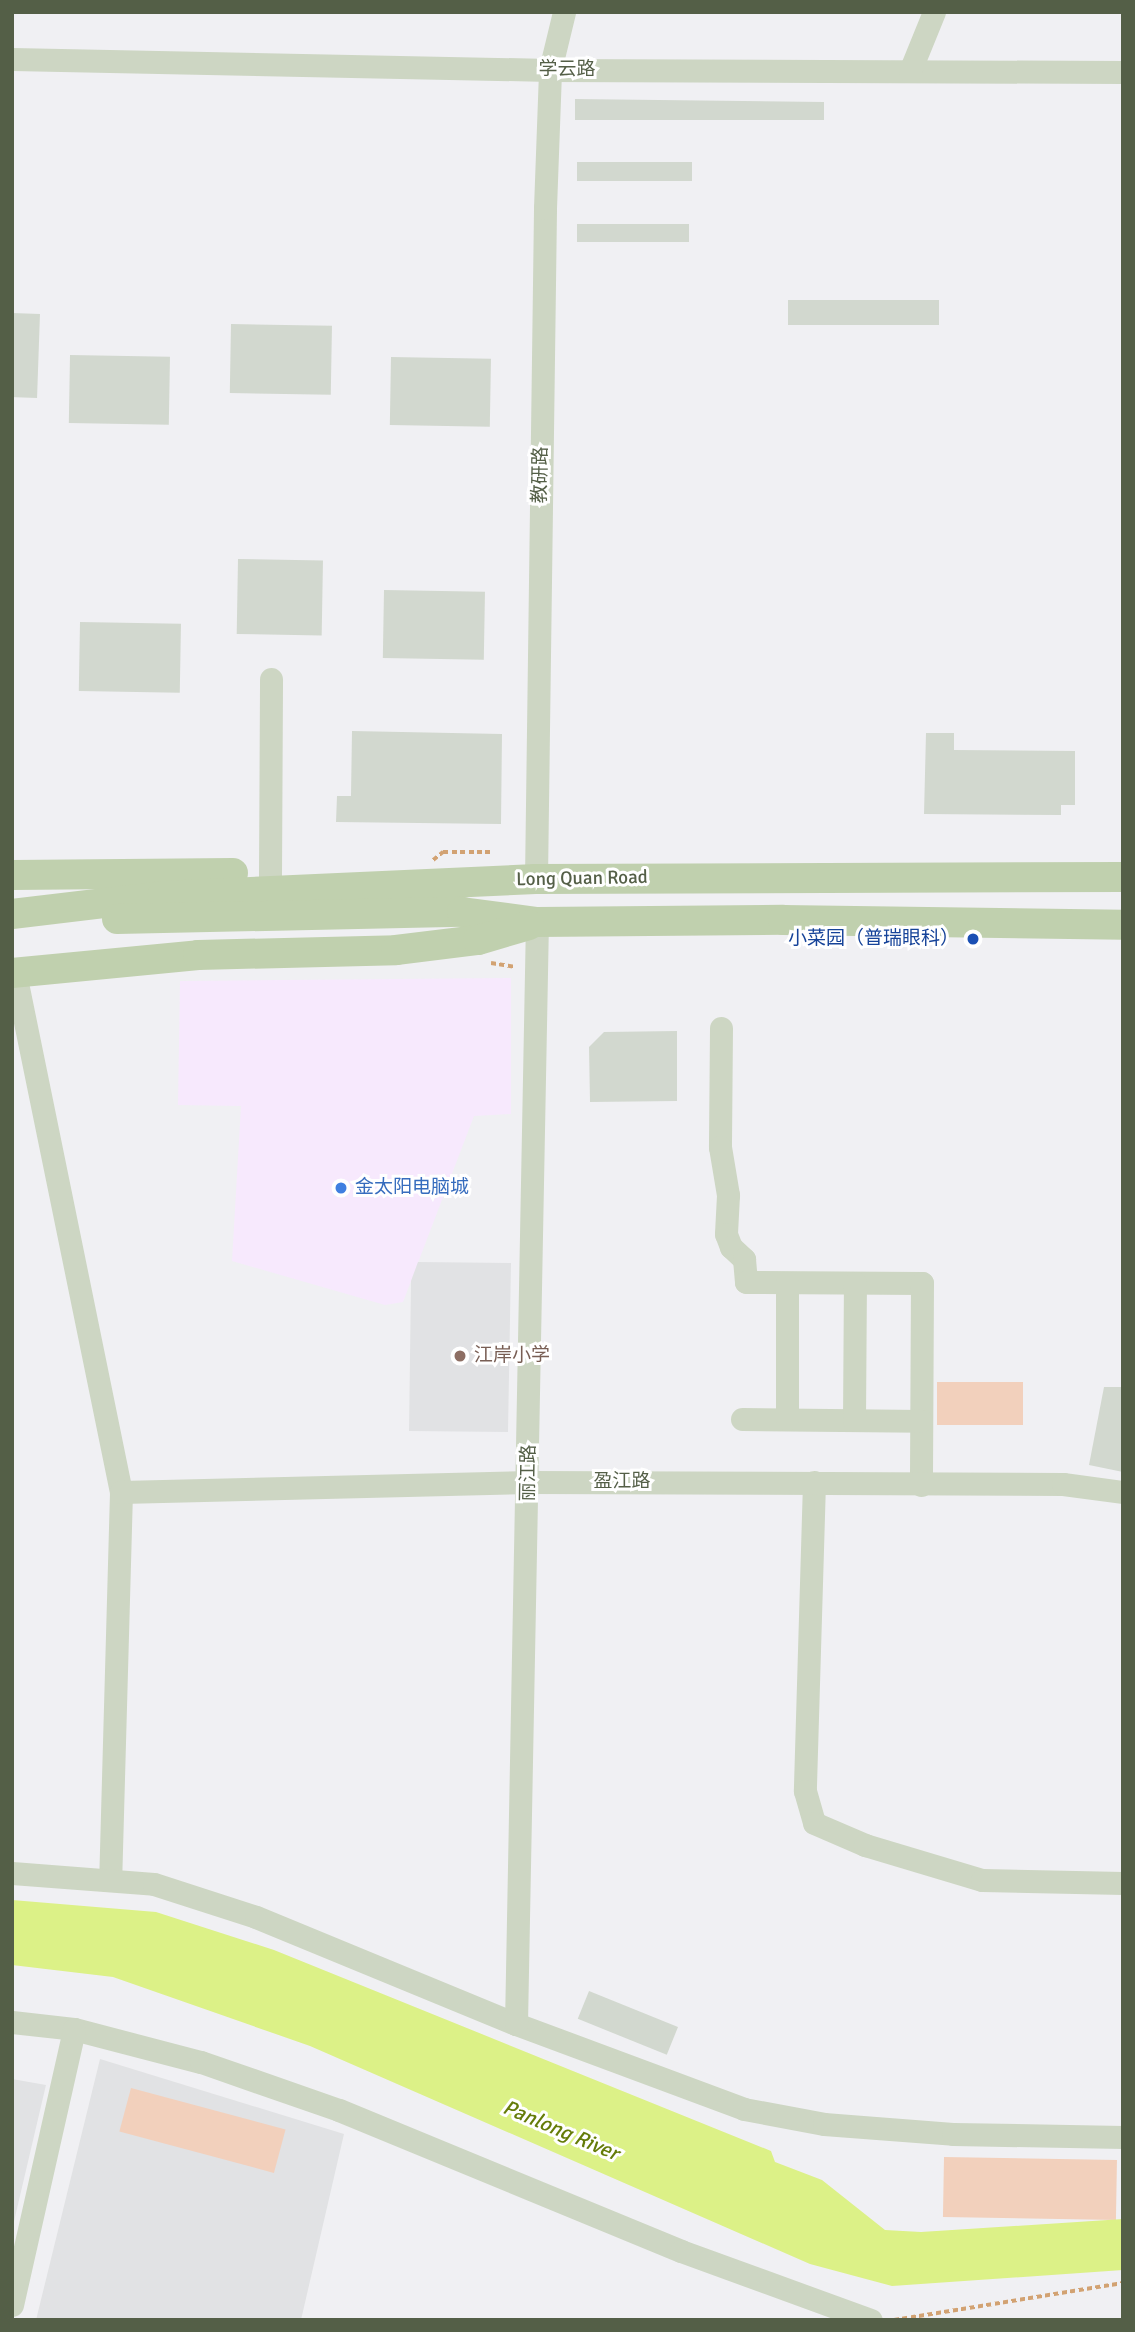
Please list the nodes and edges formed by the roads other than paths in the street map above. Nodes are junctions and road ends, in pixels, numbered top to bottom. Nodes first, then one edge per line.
1 (564, 12) edge
2 (934, 12) edge
3 (12, 59) edge
4 (550, 70) junction
5 (909, 71) junction
6 (1123, 72) edge
7 (271, 679) dead end
8 (12, 875) edge
9 (270, 876) junction
10 (1123, 877) edge
11 (536, 879) junction
12 (330, 890) junction
13 (12, 900) edge
14 (46, 910) junction
15 (12, 914) edge
16 (537, 922) junction
17 (1123, 925) edge
18 (12, 930) edge
19 (13, 968) edge
20 (721, 1027) dead end
21 (787, 1283) junction
22 (855, 1283) junction
23 (742, 1419) dead end
24 (787, 1419) junction
25 (854, 1420) junction
26 (921, 1421) junction
27 (529, 1482) junction
28 (814, 1482) junction
29 (921, 1485) junction
30 (121, 1492) junction
31 (1123, 1492) edge
32 (12, 1872) edge
33 (110, 1877) junction
34 (1123, 1883) edge
35 (12, 2022) edge
36 (516, 2024) junction
37 (74, 2029) junction
38 (1123, 2137) edge
39 (12, 2305) edge
40 (871, 2320) edge

1 - 4 street, 教研路
2 - 5 street
3 - 4 street, 学云路
4 - 5 street, 学云路
4 - 11 street, 教研路
5 - 6 street, 学云路
7 - 9 street
8 - 9 main road
9 - 12 main road
10 - 11 main road, Long Quan Road
11 - 12 main road, Long Quan Road
12 - 14 main road, Long Quan Road
13 - 14 main road
14 - 15 main road
14 - 16 main road, Long Quan Road
14 - 18 main road
16 - 17 main road, Long Quan Road
16 - 19 main road
16 - 19 main road
16 - 27 street, 丽江路
19 - 30 street
20 - 21 street
21 - 22 street
21 - 24 street
22 - 25 street
22 - 26 street
23 - 24 street
24 - 25 street
25 - 26 street
26 - 29 street
27 - 28 street, 盈江路
27 - 30 street, 盈江路
27 - 36 street, 丽江路
28 - 29 street, 盈江路
28 - 34 street
29 - 31 street, 盈江路
30 - 33 street
32 - 33 street
33 - 36 street
35 - 37 street
36 - 38 street
37 - 39 street
37 - 40 street

